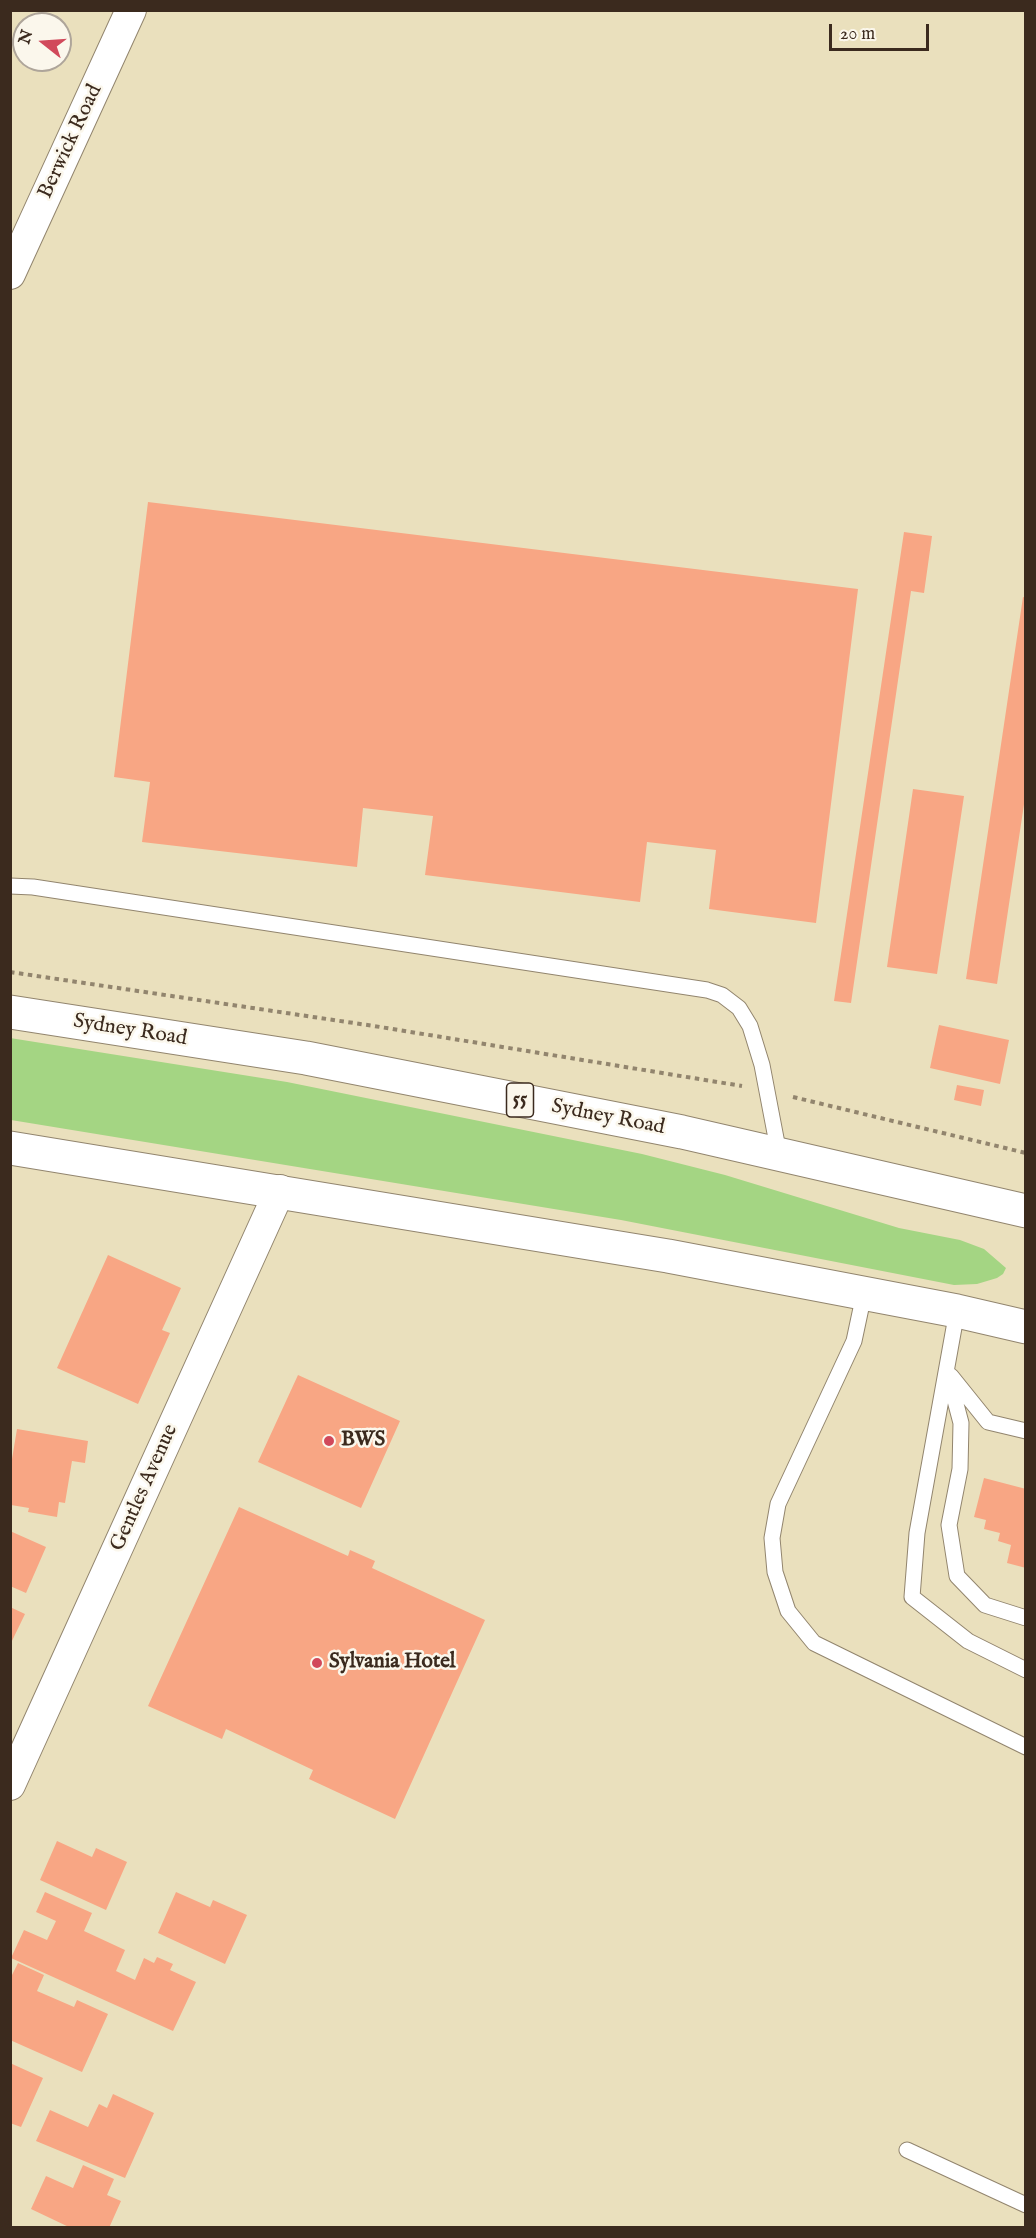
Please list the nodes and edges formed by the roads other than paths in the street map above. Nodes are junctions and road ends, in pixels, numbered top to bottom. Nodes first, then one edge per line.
1 (131, 10) edge
2 (10, 274) edge
3 (10, 886) edge
4 (10, 1012) edge
5 (10, 1148) edge
6 (779, 1154) junction
7 (280, 1190) junction
8 (1026, 1211) edge
9 (864, 1294) junction
10 (957, 1311) junction
11 (1026, 1327) edge
12 (947, 1372) junction
13 (1026, 1431) edge
14 (1026, 1618) edge
15 (1026, 1670) edge
16 (1026, 1747) edge
17 (10, 1785) edge
18 (907, 2150) dead end
19 (1026, 2205) edge

1 - 2 street, Berwick Road
3 - 6 lane
4 - 6 highway, Sydney Road / 55
5 - 7 highway
6 - 8 highway, Sydney Road / 55
7 - 9 highway
7 - 17 street, Gentles Avenue
9 - 10 highway
9 - 16 lane
10 - 11 highway
10 - 12 lane
12 - 13 lane
12 - 14 lane
12 - 15 lane
18 - 19 lane

